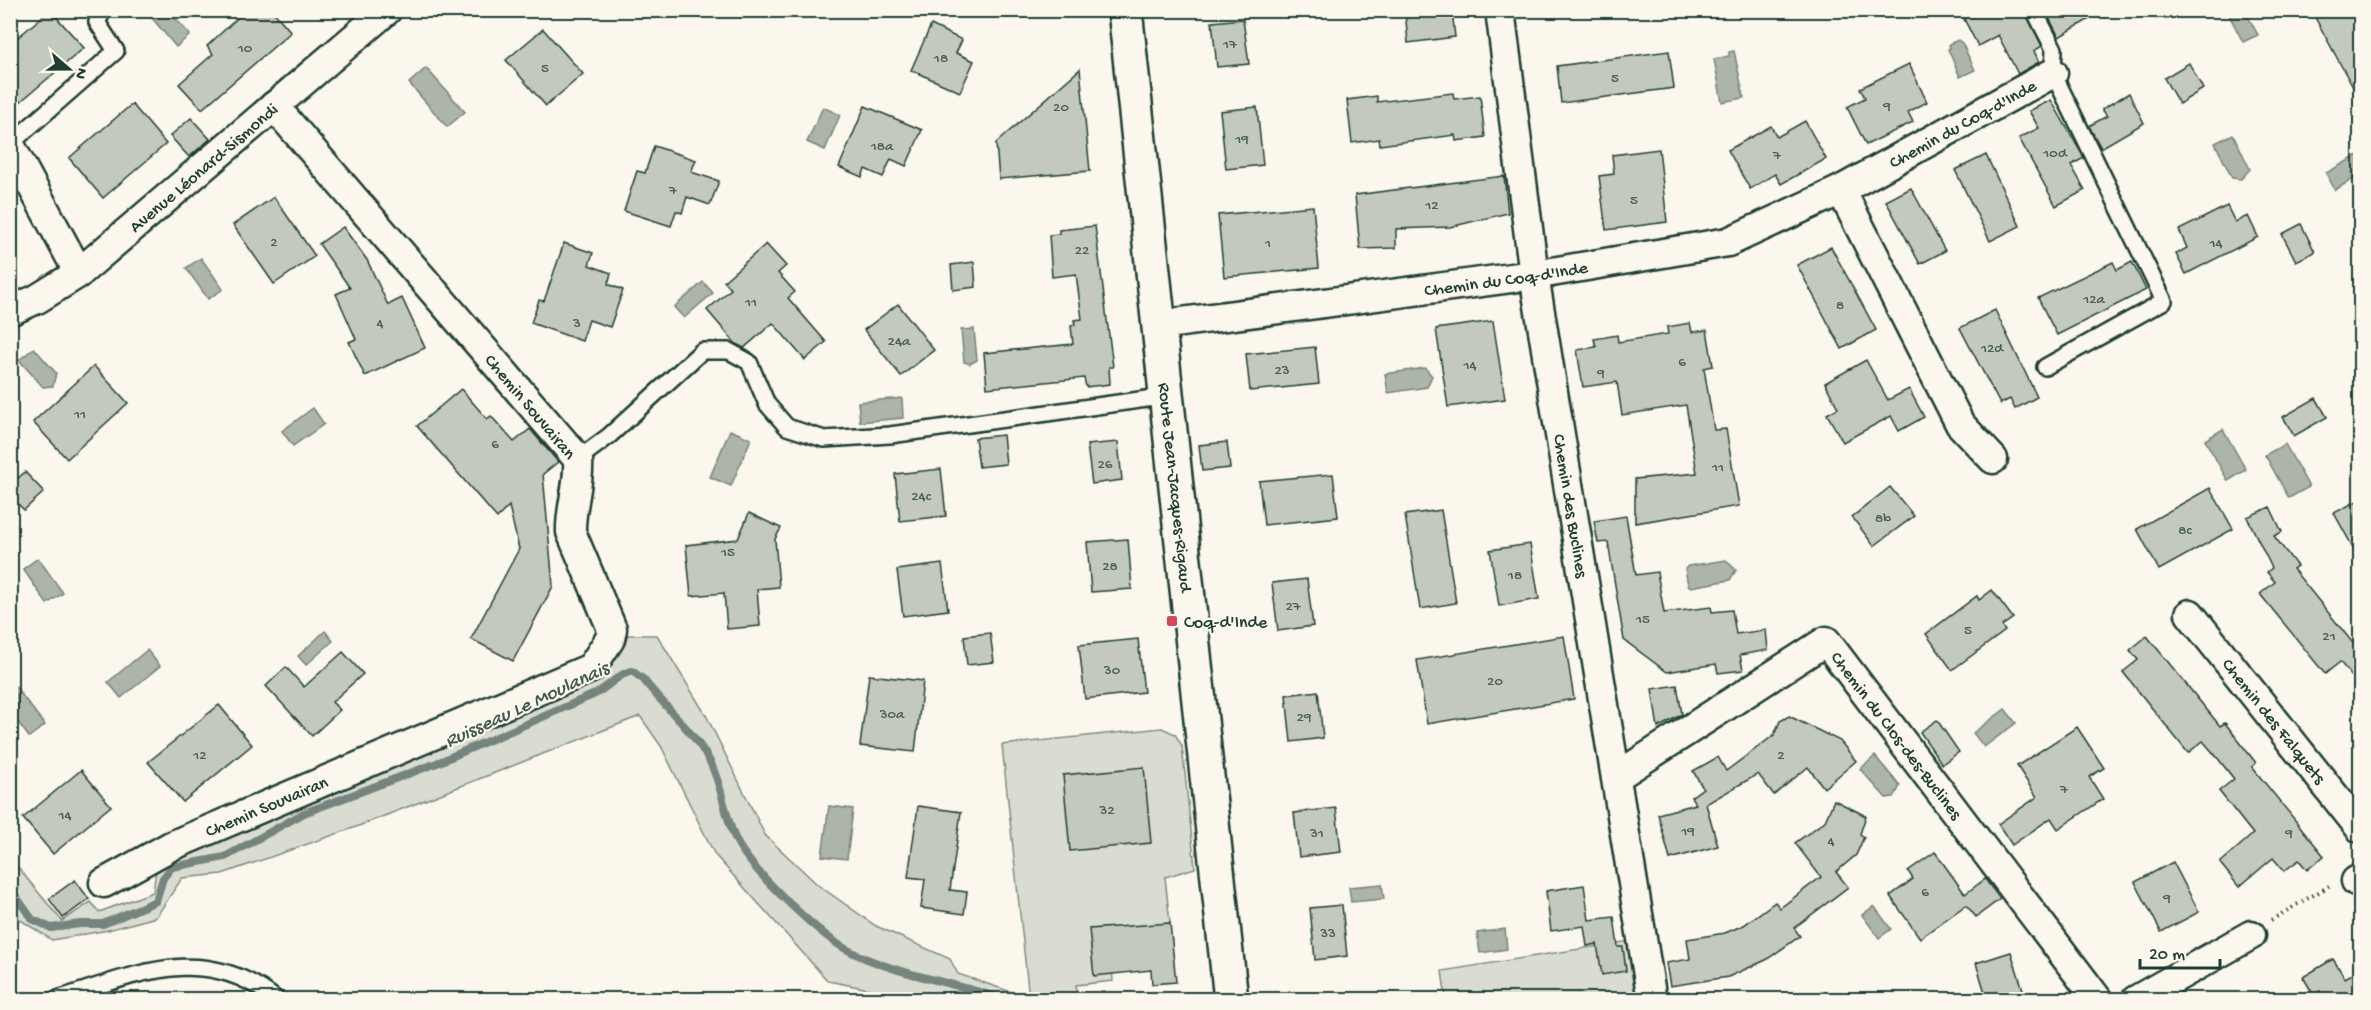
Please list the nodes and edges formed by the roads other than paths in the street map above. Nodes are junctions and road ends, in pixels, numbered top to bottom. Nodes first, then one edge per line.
1 (387, 10) edge
2 (1125, 10) edge
3 (1500, 10) edge
4 (2034, 10) edge
5 (101, 15) dead end
6 (2053, 73) junction
7 (274, 106) junction
8 (10, 144) edge
9 (1841, 190) junction
10 (79, 273) junction
11 (1534, 276) junction
12 (10, 310) edge
13 (1159, 325) junction
14 (2045, 367) dead end
15 (1168, 396) junction
16 (578, 459) junction
17 (1993, 459) dead end
18 (2190, 614) dead end
19 (1616, 777) junction
20 (2361, 828) edge
21 (104, 883) dead end
22 (2251, 935) road end
23 (54, 999) edge
24 (277, 999) edge
25 (1231, 999) edge
26 (1652, 999) edge
27 (2098, 999) edge
28 (2136, 999) edge

1 - 7 street, Avenue Léonard-Sismondi
2 - 13 street, Route Jean-Jacques-Rigaud
3 - 11 street, Chemin des Buclines
4 - 6 lane
5 - 8 lane
6 - 9 street, Chemin du Coq-d'Inde
6 - 14 lane
7 - 10 street, Avenue Léonard-Sismondi
7 - 16 street, Chemin Souvairan
8 - 10 street
9 - 11 street, Chemin du Coq-d'Inde
9 - 17 street
10 - 12 street, Avenue Léonard-Sismondi
11 - 13 street, Chemin du Coq-d'Inde
11 - 19 street, Chemin des Buclines
13 - 15 street, Route Jean-Jacques-Rigaud
15 - 16 lane
15 - 25 street, Route Jean-Jacques-Rigaud
16 - 21 street, Chemin Souvairan
18 - 20 street, Chemin des Falquets
19 - 26 street, Chemin des Buclines
19 - 27 street, Chemin du Clos-des-Buclines
22 - 28 street
23 - 24 lane

